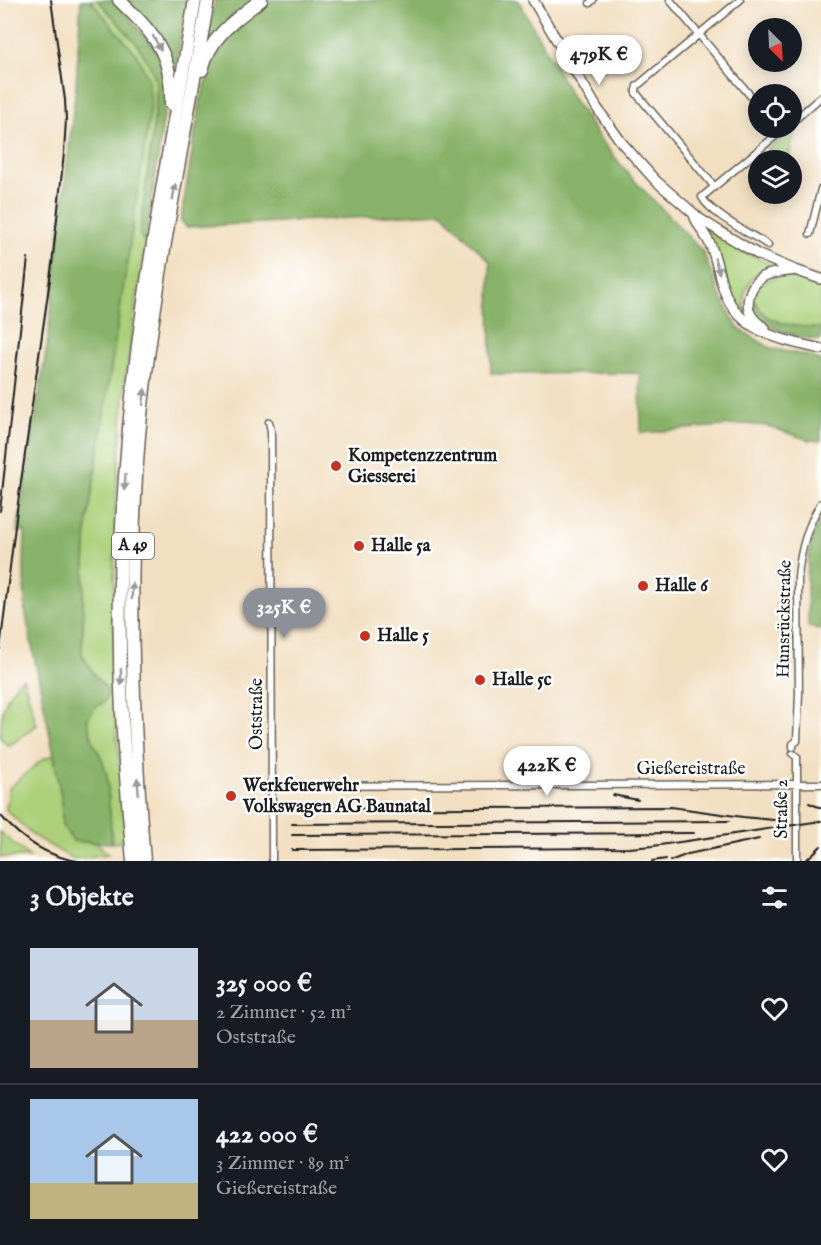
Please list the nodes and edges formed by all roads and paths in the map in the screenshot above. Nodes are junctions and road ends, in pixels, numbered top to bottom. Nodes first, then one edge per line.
1 (119, 0) edge
2 (195, 0) edge
3 (208, 0) edge
4 (261, 0) edge
5 (533, 0) edge
6 (670, 0) edge
7 (740, 0) edge
8 (699, 34) junction
9 (192, 86) junction
10 (748, 93) edge
11 (821, 97) edge
12 (802, 113) edge
13 (770, 138) edge
14 (170, 148) junction
15 (714, 186) junction
16 (821, 189) edge
17 (693, 213) junction
18 (810, 234) dead end
19 (768, 245) dead end
20 (795, 270) junction
21 (821, 279) edge
22 (821, 344) edge
23 (821, 349) edge
24 (269, 422) dead end
25 (821, 502) edge
26 (797, 750) joint
27 (797, 784) junction
28 (821, 784) edge
29 (272, 786) junction
30 (137, 845) junction
31 (133, 861) edge
32 (144, 861) edge
33 (272, 861) edge
34 (797, 861) edge

1 -> 14 highway
2 - 14 highway, A 49
3 - 9 highway, A 49
4 - 9 highway
5 - 17 main road
6 - 8 street
7 - 8 street
8 - 10 street
8 - 15 street
30 -> 9 highway, A 49
11 - 12 street
13 - 15 street
14 -> 30 highway, A 49
15 - 19 street
16 - 18 street
17 - 20 main road
17 -> 23 main road
20 - 21 main road
20 - 22 main road
24 - 29 street, Oststraße
25 - 26 street, Hunsrückstraße
26 - 27 street, Straße 2
27 - 28 street, Gießereistraße
27 - 29 street, Gießereistraße
27 - 34 street, Straße 2
29 - 33 street, Oststraße
30 - 31 highway, A 49
30 - 32 highway, A 49

